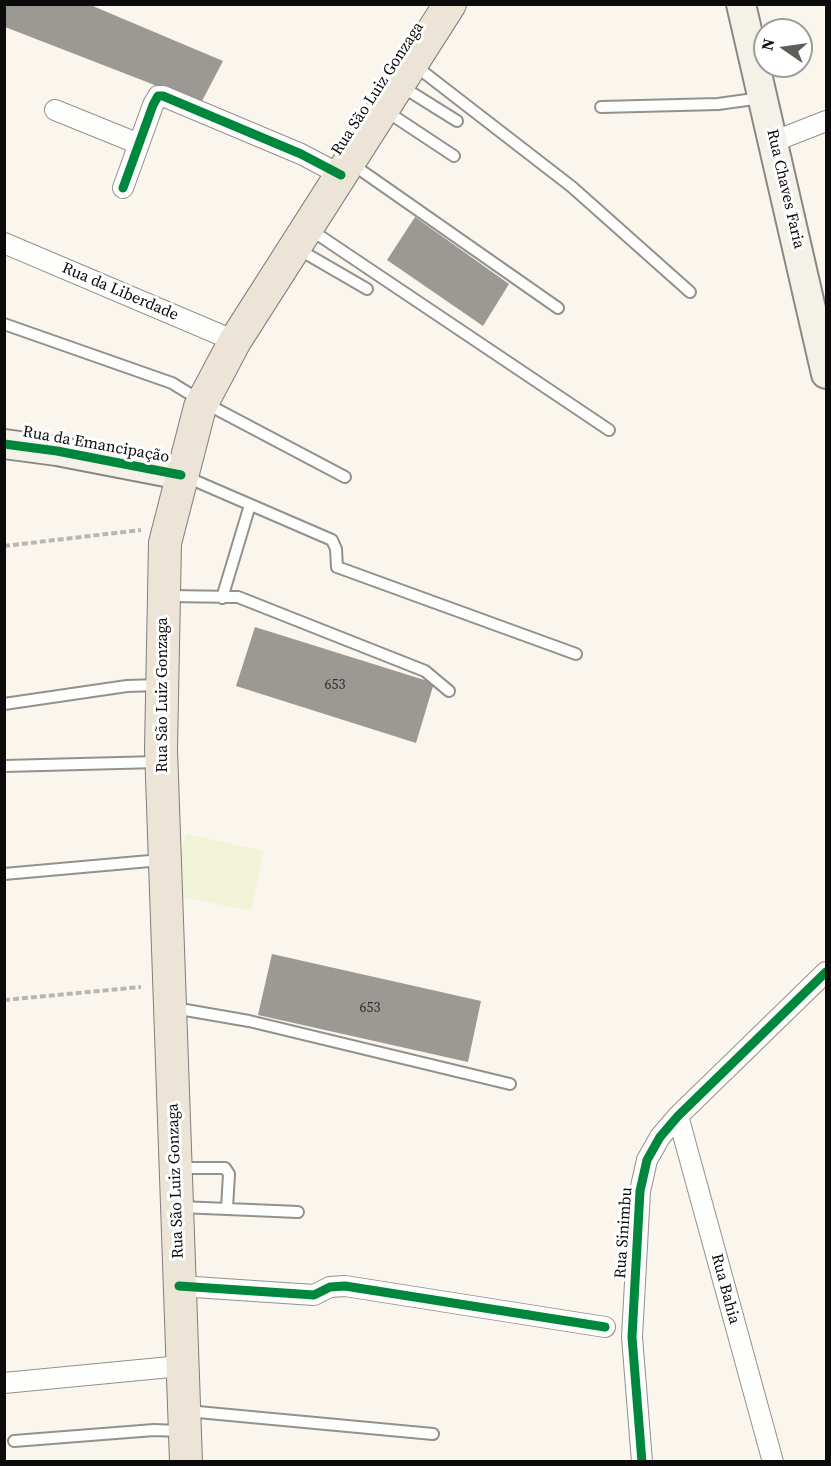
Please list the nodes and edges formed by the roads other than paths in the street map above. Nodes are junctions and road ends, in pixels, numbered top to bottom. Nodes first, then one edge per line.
1 (450, 4) edge
2 (741, 4) edge
3 (398, 86) junction
4 (764, 97) junction
5 (601, 107) dead end
6 (55, 110) dead end
7 (457, 121) dead end
8 (826, 122) edge
9 (775, 141) junction
10 (139, 144) junction
11 (454, 156) dead end
12 (345, 168) junction
13 (123, 188) dead end
14 (302, 238) junction
15 (4, 243) edge
16 (367, 289) dead end
17 (690, 292) dead end
18 (558, 308) dead end
19 (4, 324) edge
20 (236, 341) junction
21 (826, 374) edge
22 (203, 402) junction
23 (609, 430) dead end
24 (4, 444) edge
25 (181, 475) junction
26 (345, 477) dead end
27 (250, 505) junction
28 (164, 595) junction
29 (222, 598) junction
30 (576, 654) dead end
31 (161, 685) junction
32 (449, 691) dead end
33 (4, 704) edge
34 (162, 762) junction
35 (4, 766) edge
36 (165, 859) junction
37 (4, 874) edge
38 (826, 972) edge
39 (170, 997) junction
40 (510, 1084) dead end
41 (678, 1116) junction
42 (175, 1167) junction
43 (177, 1207) junction
44 (227, 1208) junction
45 (298, 1212) dead end
46 (179, 1286) junction
47 (604, 1327) dead end
48 (181, 1366) junction
49 (4, 1383) edge
50 (433, 1434) dead end
51 (185, 1435) edge
52 (14, 1441) dead end
53 (642, 1461) edge
54 (773, 1461) edge

1 - 3 main road, Rua São Luiz Gonzaga
2 - 4 main road, Rua Chaves Faria
3 - 7 lane
3 - 11 lane
3 - 12 main road, Rua São Luiz Gonzaga
3 - 17 lane
4 - 5 lane
4 - 9 main road, Rua Chaves Faria
6 - 10 street
8 - 9 street
9 - 21 main road, Rua Chaves Faria
10 - 12 street
10 - 13 street
12 - 14 main road, Rua São Luiz Gonzaga
12 - 18 lane
14 - 16 lane
14 - 20 main road, Rua São Luiz Gonzaga
14 - 23 lane
15 - 20 street, Rua da Liberdade
19 - 22 lane
20 - 22 main road, Rua São Luiz Gonzaga
22 - 25 main road, Rua São Luiz Gonzaga
22 - 26 lane
24 - 25 main road, Rua da Emancipação
25 - 27 lane
25 - 28 main road, Rua São Luiz Gonzaga
27 - 29 lane
27 - 30 lane
28 - 29 lane
28 - 31 main road, Rua São Luiz Gonzaga
29 - 32 lane
31 - 33 lane
31 - 34 main road, Rua São Luiz Gonzaga
34 - 35 lane
34 - 36 main road, Rua São Luiz Gonzaga
36 - 37 lane
36 - 39 main road, Rua São Luiz Gonzaga
38 - 41 street, Rua Sinimbu
39 - 40 lane
39 - 42 main road, Rua São Luiz Gonzaga
41 - 53 street, Rua Sinimbu
41 - 54 street, Rua Bahia
42 - 43 main road, Rua São Luiz Gonzaga
42 - 44 lane
43 - 44 lane
43 - 46 main road, Rua São Luiz Gonzaga
44 - 45 lane
46 - 47 street
46 - 48 main road, Rua São Luiz Gonzaga
48 - 49 street
48 - 51 main road, Rua São Luiz Gonzaga
50 - 51 lane
51 - 52 lane

